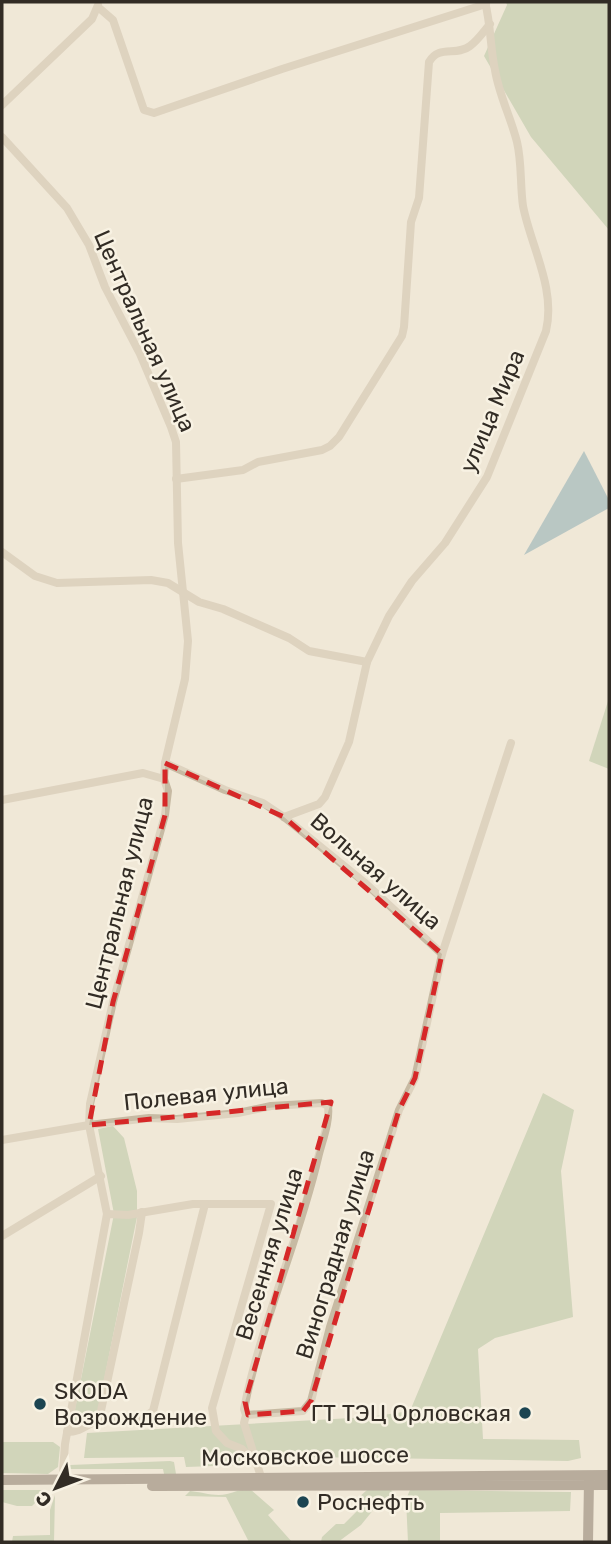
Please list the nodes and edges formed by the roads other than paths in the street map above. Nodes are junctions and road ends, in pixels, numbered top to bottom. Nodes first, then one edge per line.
1 (486, 3) edge
2 (99, 4) edge
3 (491, 24) junction
4 (2, 105) edge
5 (2, 137) edge
6 (176, 479) junction
7 (2, 552) edge
8 (184, 593) junction
9 (368, 662) junction
10 (511, 743) dead end
11 (165, 763) junction
12 (164, 779) junction
13 (2, 800) edge
14 (284, 817) junction
15 (442, 954) junction
16 (326, 1104) joint
17 (89, 1125) junction
18 (2, 1140) edge
19 (101, 1176) junction
20 (205, 1204) junction
21 (142, 1212) junction
22 (107, 1214) junction
23 (2, 1236) edge
24 (246, 1415) junction
25 (100, 1420) junction
26 (67, 1432) junction
27 (260, 1472) junction
28 (609, 1475) edge
29 (2, 1480) edge
30 (589, 1480) junction
31 (62, 1483) junction
32 (609, 1485) edge
33 (2, 1487) edge
34 (588, 1542) edge

1 - 2 street
1 - 3 street, улица Мира
2 - 4 street
3 - 6 street
3 - 9 street, улица Мира
5 - 6 street, Центральная улица
6 - 8 street, Центральная улица
7 - 8 street
8 - 9 street
8 - 11 street, Центральная улица
9 - 14 street, улица Мира
10 - 15 street, Виноградная улица
11 - 12 street, Центральная улица
11 - 14 street, Вольная улица
12 - 13 street
12 - 17 street, Центральная улица
14 - 15 street, Вольная улица
15 - 24 street, Виноградная улица
16 - 17 street, Полевая улица
16 - 24 street, Весенняя улица
17 - 18 street, Полевая улица
17 - 19 street, Центральная улица
19 - 22 street, Центральная улица
19 - 23 street
20 - 21 street
20 - 25 street
20 - 27 street
21 - 22 street
21 - 25 street
22 - 26 street, Центральная улица
24 - 27 street, Весенняя улица
25 - 26 street
26 - 31 street, Центральная улица
27 - 30 main road, Московское шоссе
27 - 31 main road, Московское шоссе
28 - 30 main road, Московское шоссе
29 - 31 main road, Московское шоссе
30 - 31 main road, Московское шоссе
30 - 32 main road, Московское шоссе
30 - 34 main road
31 - 33 main road, Московское шоссе

